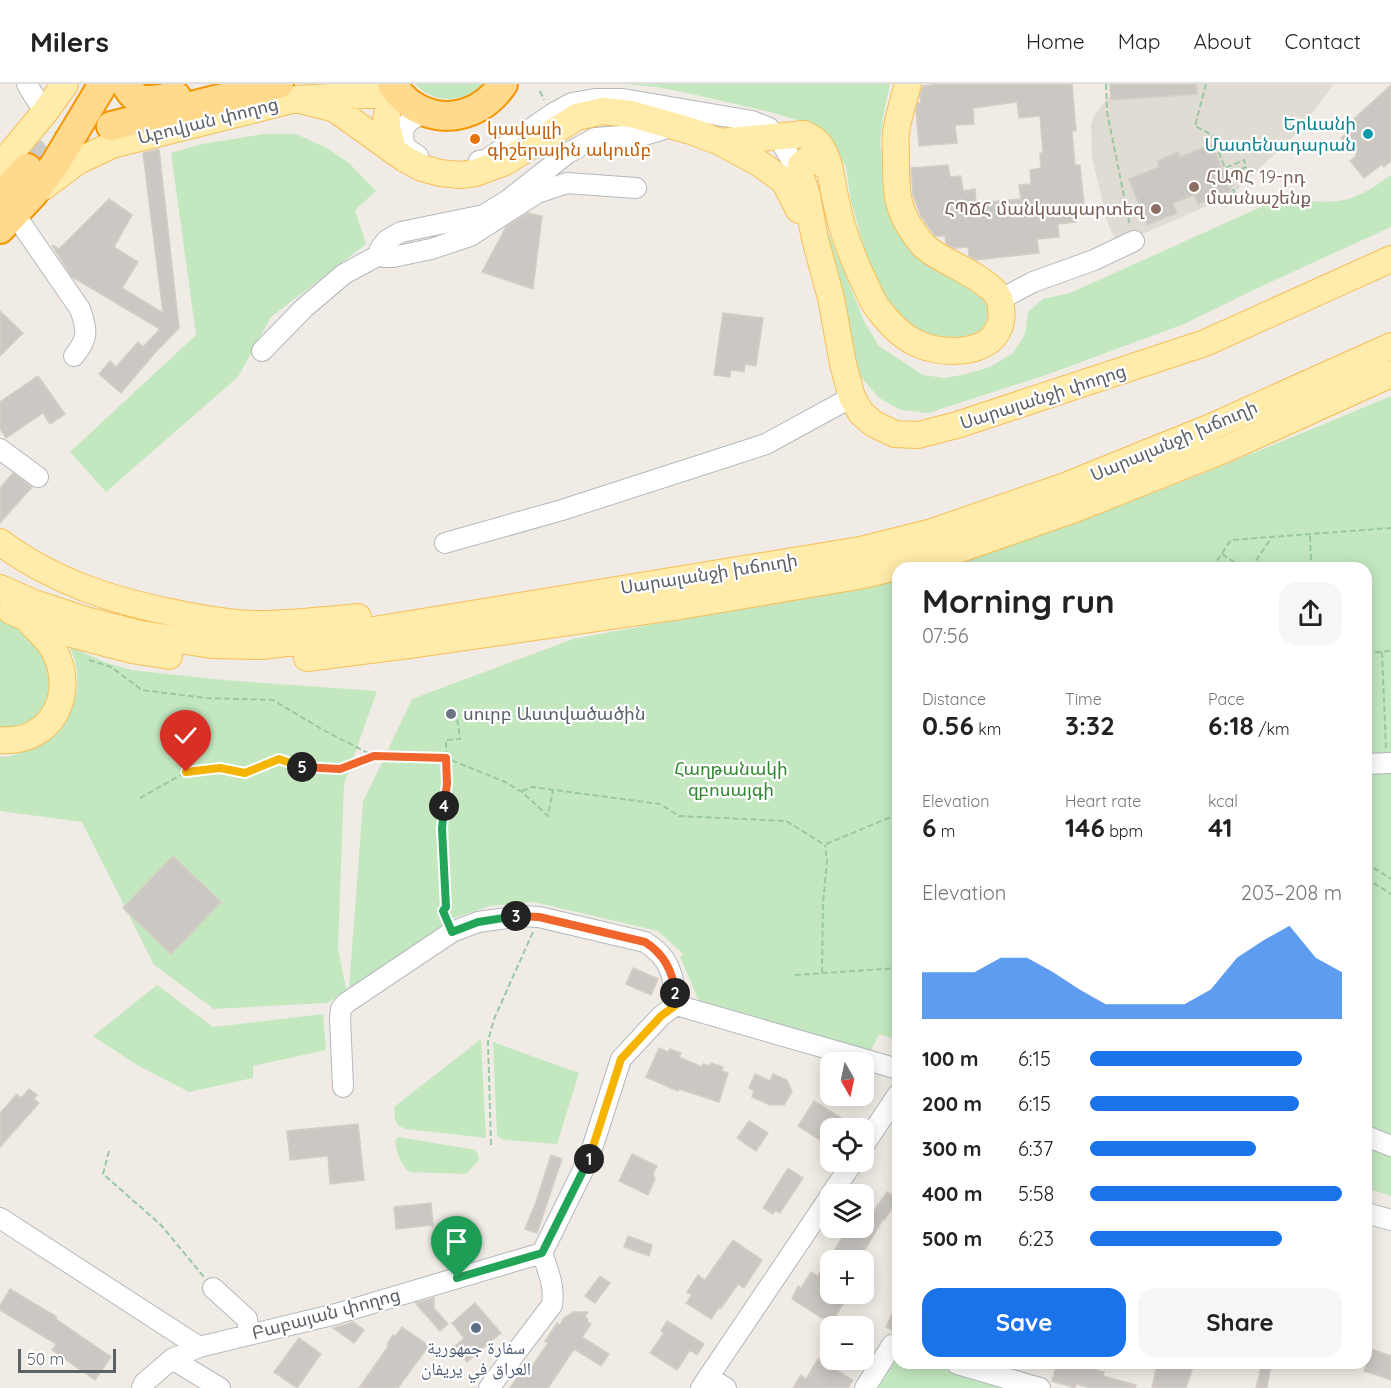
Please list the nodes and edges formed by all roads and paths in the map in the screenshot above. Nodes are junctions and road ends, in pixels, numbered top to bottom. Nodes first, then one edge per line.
1 (27, 84) edge
2 (65, 84) edge
3 (126, 84) edge
4 (503, 84) edge
5 (908, 84) edge
6 (1106, 84) edge
7 (1206, 84) edge
8 (394, 88) edge
9 (280, 90) edge
10 (96, 96) edge
11 (426, 112) junction
12 (39, 119) junction
13 (111, 126) tunnel mouth
14 (674, 126) junction
15 (776, 136) junction
16 (0, 141) edge
17 (720, 142) junction
18 (393, 150) junction
19 (830, 169) junction
20 (800, 174) junction
21 (20, 176) edge
22 (636, 188) dead end
23 (1237, 199) dead end
24 (6, 215) edge
25 (815, 239) junction
26 (0, 241) edge
27 (1134, 241) joint
28 (381, 254) junction
29 (1391, 259) edge
30 (999, 300) junction
31 (1391, 346) edge
32 (262, 351) dead end
33 (74, 356) dead end
34 (1391, 374) edge
35 (852, 397) junction
36 (0, 449) edge
37 (38, 477) dead end
38 (1391, 528) edge
39 (1310, 535) junction
40 (1272, 537) junction
41 (0, 542) edge
42 (445, 543) dead end
43 (1222, 554) junction
44 (916, 562) edge
45 (1216, 562) edge
46 (1234, 562) edge
47 (1255, 562) edge
48 (1310, 562) edge
49 (892, 568) edge
50 (0, 588) edge
51 (0, 606) edge
52 (459, 615) junction
53 (25, 617) junction
54 (1391, 651) edge
55 (1382, 652) junction
56 (1372, 653) edge
57 (80, 657) dead end
58 (451, 711) dead end
59 (0, 740) edge
60 (374, 756) junction
61 (446, 758) junction
62 (1389, 763) edge
63 (1372, 764) edge
64 (554, 790) junction
65 (522, 792) junction
66 (140, 798) dead end
67 (892, 817) edge
68 (825, 845) junction
69 (1372, 867) edge
70 (1391, 879) edge
71 (1372, 882) edge
72 (1391, 894) edge
73 (536, 925) junction
74 (452, 932) junction
75 (892, 968) edge
76 (822, 974) junction
77 (795, 975) dead end
78 (676, 1005) junction
79 (892, 1067) edge
80 (343, 1087) dead end
81 (892, 1103) edge
82 (874, 1130) edge
83 (1372, 1138) edge
84 (491, 1145) dead end
85 (1391, 1146) edge
86 (109, 1151) dead end
87 (820, 1210) edge
88 (1372, 1215) edge
89 (0, 1218) edge
90 (1391, 1220) edge
91 (542, 1253) junction
92 (213, 1288) joint
93 (249, 1335) junction
94 (892, 1345) edge
95 (199, 1347) junction
96 (172, 1359) junction
97 (973, 1369) edge
98 (705, 1383) edge
99 (1027, 1386) edge
100 (141, 1388) edge
101 (220, 1388) edge
102 (489, 1388) edge
103 (726, 1388) edge
104 (865, 1388) edge

1 - 12 street
2 - 12 main road
3 - 9 highway
4 - 11 highway
5 - 30 main road
6 - 27 path
7 - 23 path
8 - 9 main road, Աբովյան փողոց
8 - 11 highway
8 - 18 main road
9 - 13 highway, Աբովյան փողոց
9 - 18 main road
9 - 21 main road, Աբովյան փողոց
10 - 21 highway
11 - 15 street
12 - 16 main road
12 - 21 main road
14 - 17 main road
14 - 18 main road
14 - 28 street
15 - 17 main road
15 - 19 main road
15 - 20 street
17 - 25 main road
19 - 20 main road
19 - 30 main road
20 - 25 main road
21 - 24 highway
22 - 28 street
24 - 26 main road
24 - 33 street
25 - 35 main road, Սարալանջի փողոց
27 - 30 street
28 - 32 street
29 - 35 main road, Սարալանջի փողոց
31 - 52 main road, Սարալանջի խճուղի
34 - 44 main road, Սարալանջի խճուղի
35 - 42 street
36 - 37 street
38 - 39 path
39 - 40 path
39 - 48 path
40 - 43 path
40 - 47 path
41 - 52 main road
43 - 45 path
43 - 46 path
49 - 53 main road, Սարալանջի խճուղի
50 - 52 main road, Սարալանջի խճուղի
51 - 53 main road, Սարալանջի խճուղի
53 - 59 main road
54 - 55 path
55 - 56 path
55 - 62 path
57 - 60 path
58 - 61 path
60 - 61 path
60 - 66 path
61 - 65 path
61 - 74 path
62 - 63 street
64 - 65 path
64 - 65 path
64 - 68 path
67 - 68 path
68 - 76 path
69 - 70 path
71 - 72 path
73 - 74 street
73 - 78 street
73 - 84 path
74 - 80 street
75 - 76 path
76 - 77 path
78 - 79 street
78 - 91 street
81 - 82 street
83 - 85 street
86 - 92 path
87 - 98 street
88 - 90 street
89 - 95 street
91 - 93 street, Բաբայան փողոց
91 - 102 street
92 - 93 street
93 - 95 street, Բաբայան փողոց
94 - 104 street
95 - 96 street, Բաբայան փողոց
96 - 100 street, Բաբայան փողոց
96 - 101 street
97 - 99 street
98 - 103 street

